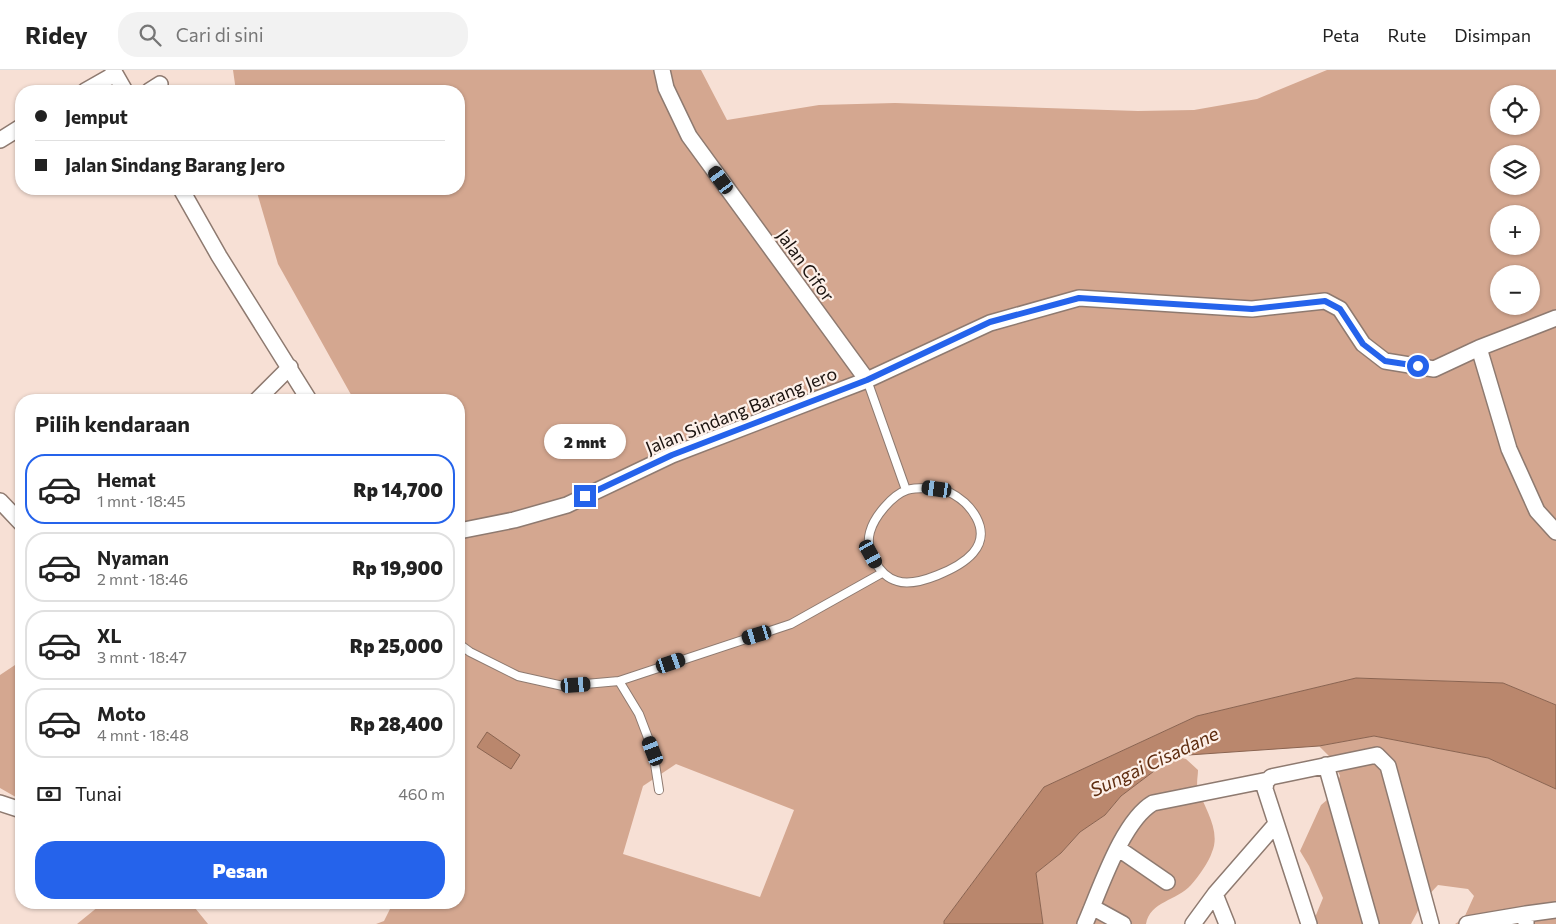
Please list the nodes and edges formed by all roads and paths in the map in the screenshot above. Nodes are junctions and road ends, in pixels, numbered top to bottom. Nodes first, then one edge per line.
1 (662, 70) edge
2 (114, 72) edge
3 (94, 85) edge
4 (122, 85) edge
5 (15, 131) edge
6 (0, 140) edge
7 (184, 195) edge
8 (1556, 318) edge
9 (1478, 348) junction
10 (290, 367) junction
11 (867, 380) junction
12 (263, 394) edge
13 (306, 394) edge
14 (906, 490) junction
15 (0, 501) edge
16 (15, 517) edge
17 (465, 530) edge
18 (1556, 532) edge
19 (882, 573) junction
20 (465, 648) edge
21 (619, 681) junction
22 (1326, 765) junction
23 (1268, 780) junction
24 (659, 790) dead end
25 (0, 803) edge
26 (15, 808) edge
27 (1276, 824) junction
28 (1119, 849) junction
29 (1167, 882) dead end
30 (1215, 894) junction
31 (1092, 907) junction
32 (1556, 910) edge
33 (1526, 919) edge
34 (1084, 924) edge
35 (1123, 924) edge
36 (1193, 924) edge
37 (1227, 924) edge
38 (1309, 924) edge
39 (1371, 924) edge
40 (1432, 924) edge
41 (1467, 924) edge

1 - 11 street, Jalan Cifor
2 - 3 street
2 - 4 street
5 - 6 street
7 - 10 street
8 - 9 street, Jalan Sindang Barang Jero
9 - 11 street, Jalan Sindang Barang Jero
9 - 18 street
10 - 12 street
10 - 13 street
11 - 14 lane, Jalan Cifor
11 - 17 street, Jalan Sindang Barang Jero
14 - 19 lane
14 - 19 lane
15 - 16 street
19 - 21 lane
20 - 21 lane
21 - 24 lane
22 - 23 street
22 - 39 street
22 - 40 street
23 - 27 street
23 - 28 street
25 - 26 street
27 - 30 street
27 - 38 street
28 - 29 street
28 - 31 street
30 - 36 street
30 - 37 street
31 - 34 street
31 - 35 street
32 - 33 street
33 - 41 street

